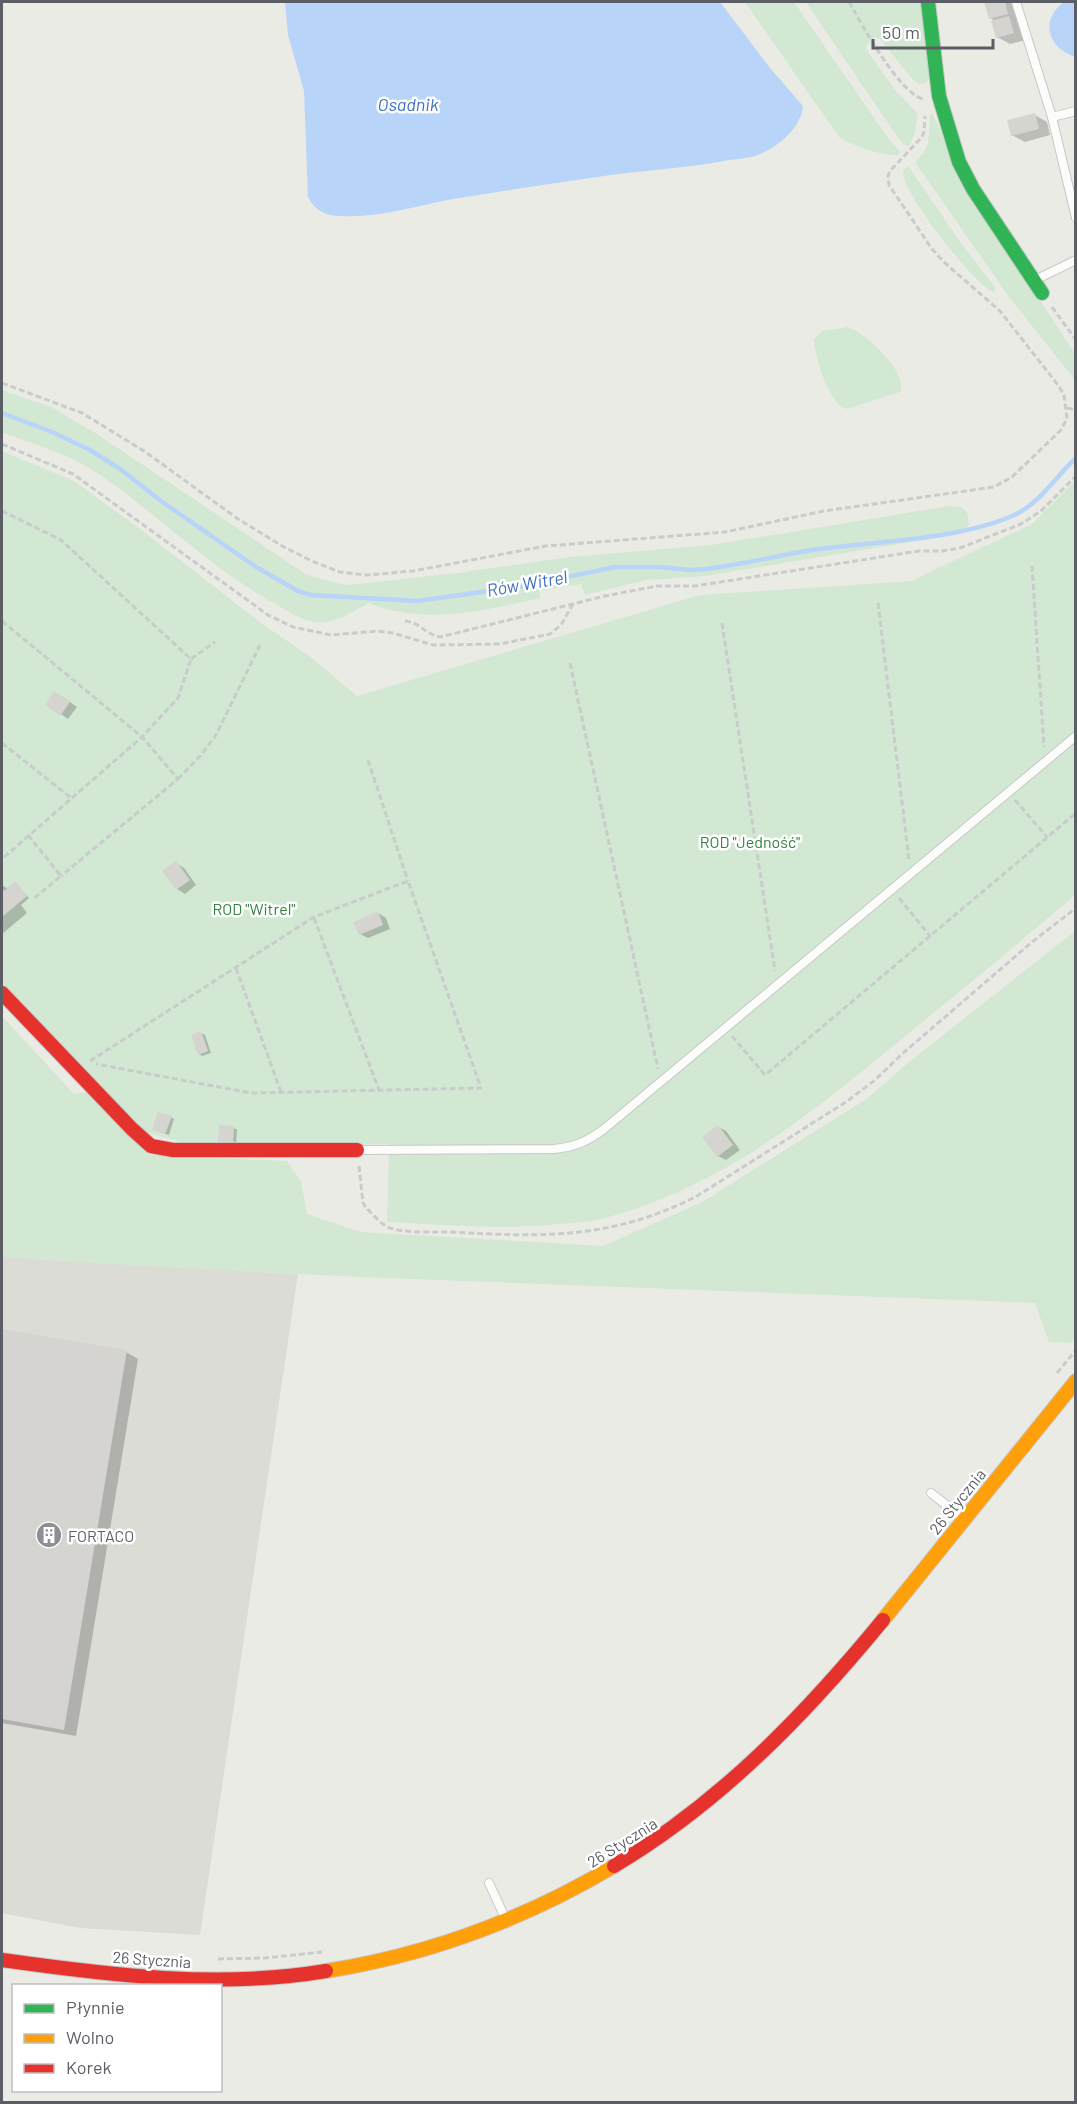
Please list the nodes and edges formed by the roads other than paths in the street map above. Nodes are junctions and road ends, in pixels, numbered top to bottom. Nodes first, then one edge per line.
1 (928, 2) edge
2 (1017, 2) edge
3 (1076, 111) edge
4 (1052, 117) junction
5 (1076, 218) edge
6 (1076, 260) edge
7 (1034, 281) junction
8 (1042, 293) road end
9 (1076, 736) edge
10 (2, 993) edge
11 (357, 1150) joint
12 (1076, 1381) edge
13 (931, 1493) dead end
14 (964, 1519) junction
15 (489, 1884) dead end
16 (507, 1921) junction
17 (2, 1960) edge

1 - 7 street
2 - 4 lane
3 - 4 lane
4 - 5 lane
6 - 7 lane
7 - 8 street
9 - 11 lane
10 - 11 street
12 - 14 street, 26 Stycznia
13 - 14 lane
14 - 16 street, 26 Stycznia
15 - 16 lane
16 - 17 street, 26 Stycznia

